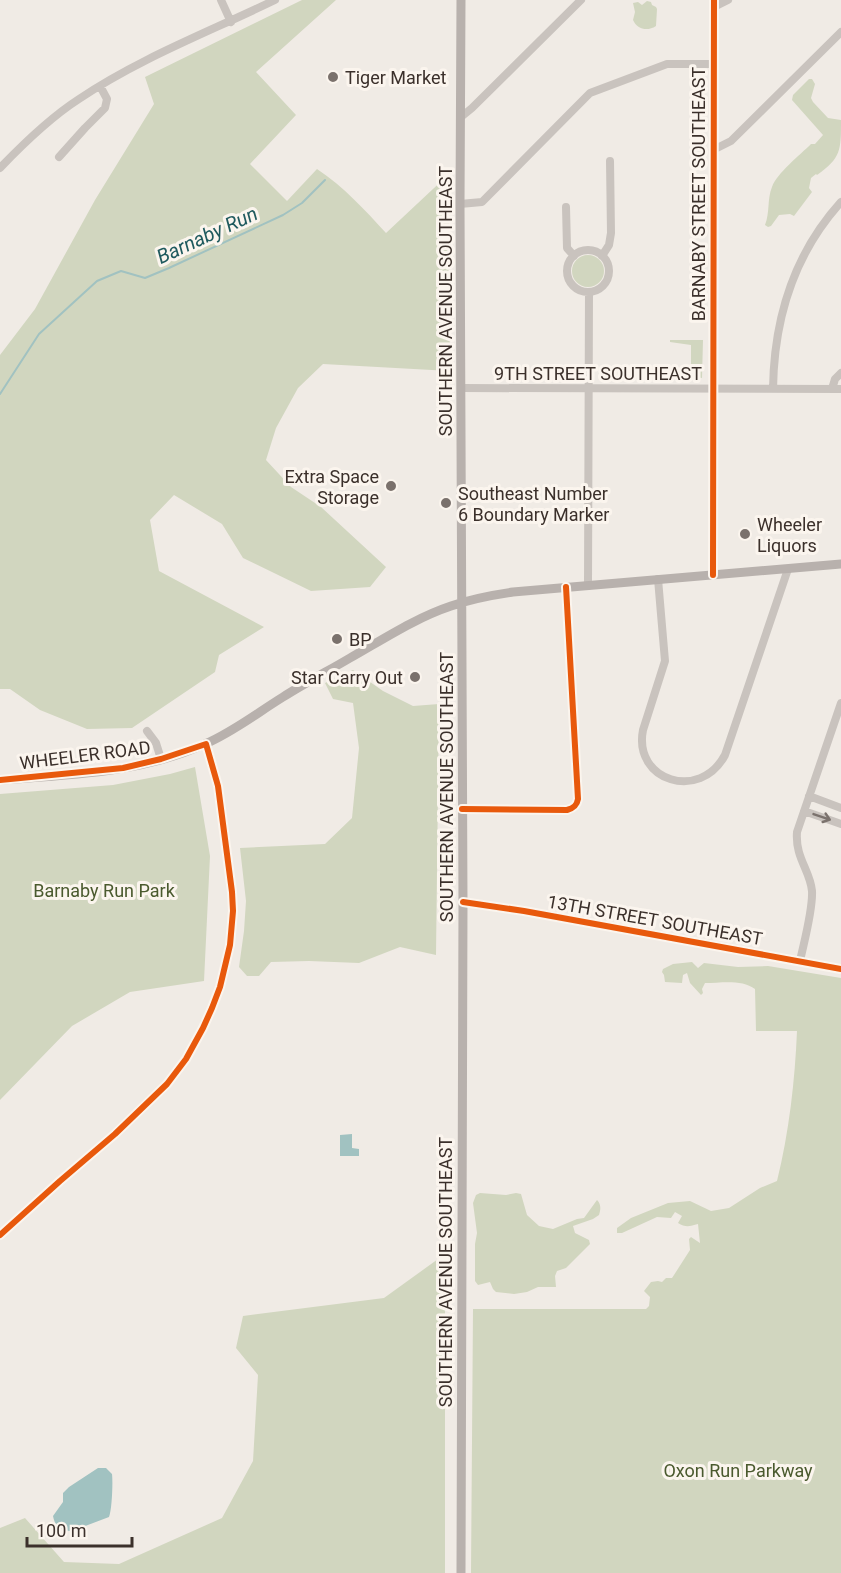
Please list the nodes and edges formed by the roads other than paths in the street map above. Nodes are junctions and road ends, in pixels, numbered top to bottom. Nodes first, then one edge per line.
1 (221, 0) edge
2 (275, 0) edge
3 (461, 0) edge
4 (581, 0) edge
5 (728, 0) edge
6 (714, 3) edge
7 (231, 22) junction
8 (841, 32) edge
9 (713, 64) junction
10 (100, 86) junction
11 (461, 117) junction
12 (713, 150) junction
13 (60, 158) dead end
14 (610, 161) dead end
15 (0, 168) edge
16 (841, 202) edge
17 (460, 204) junction
18 (566, 207) dead end
19 (574, 256) junction
20 (602, 256) junction
21 (589, 292) junction
22 (841, 373) edge
23 (462, 388) junction
24 (587, 388) junction
25 (713, 389) junction
26 (773, 389) junction
27 (837, 389) edge
28 (841, 564) edge
29 (788, 569) junction
30 (713, 575) junction
31 (658, 579) junction
32 (588, 586) junction
33 (566, 588) junction
34 (462, 603) junction
35 (841, 703) edge
36 (838, 723) edge
37 (147, 731) dead end
38 (206, 744) junction
39 (161, 759) junction
40 (0, 780) edge
41 (809, 796) junction
42 (841, 808) edge
43 (462, 809) junction
44 (804, 811) junction
45 (841, 824) edge
46 (463, 902) junction
47 (800, 962) junction
48 (841, 969) edge
49 (0, 1235) edge
50 (461, 1573) edge

1 - 7 street
2 - 7 street
3 - 11 main road, SOUTHERN AVENUE SOUTHEAST
4 - 11 street
5 - 6 street
6 - 9 street, BARNABY STREET SOUTHEAST
7 - 10 street
8 - 12 street
9 - 12 street, BARNABY STREET SOUTHEAST
9 - 17 street
10 - 13 street
10 - 15 street
11 - 17 main road, SOUTHERN AVENUE SOUTHEAST
12 - 25 street, BARNABY STREET SOUTHEAST
14 - 20 street
16 - 26 street
17 - 23 main road, SOUTHERN AVENUE SOUTHEAST
18 - 19 street
19 - 20 street
19 - 21 street
20 - 21 street
21 - 24 street
22 - 27 street
23 - 24 street, 9TH STREET SOUTHEAST
23 - 34 main road, SOUTHERN AVENUE SOUTHEAST
24 - 25 street, 9TH STREET SOUTHEAST
24 - 32 street
25 - 26 street, 9TH STREET SOUTHEAST
25 - 30 street, BARNABY STREET SOUTHEAST
26 - 27 street, 9TH STREET SOUTHEAST
28 - 29 main road, WHEELER ROAD
29 - 30 main road, WHEELER ROAD
29 - 31 street
30 - 31 main road, WHEELER ROAD
31 - 32 main road, WHEELER ROAD
32 - 33 main road, WHEELER ROAD
33 - 34 main road, WHEELER ROAD
33 - 43 street
34 - 38 main road, WHEELER ROAD
34 - 43 main road, SOUTHERN AVENUE SOUTHEAST
35 - 36 street
36 - 41 street
37 - 39 street
38 - 39 main road, WHEELER ROAD
38 - 49 street
39 - 40 main road, WHEELER ROAD
41 - 42 street
41 - 44 street
43 - 46 main road, SOUTHERN AVENUE SOUTHEAST
44 -> 45 street
44 - 47 street
46 - 47 street, 13TH STREET SOUTHEAST
46 - 50 main road, SOUTHERN AVENUE SOUTHEAST
47 - 48 street, 13TH STREET SOUTHEAST

